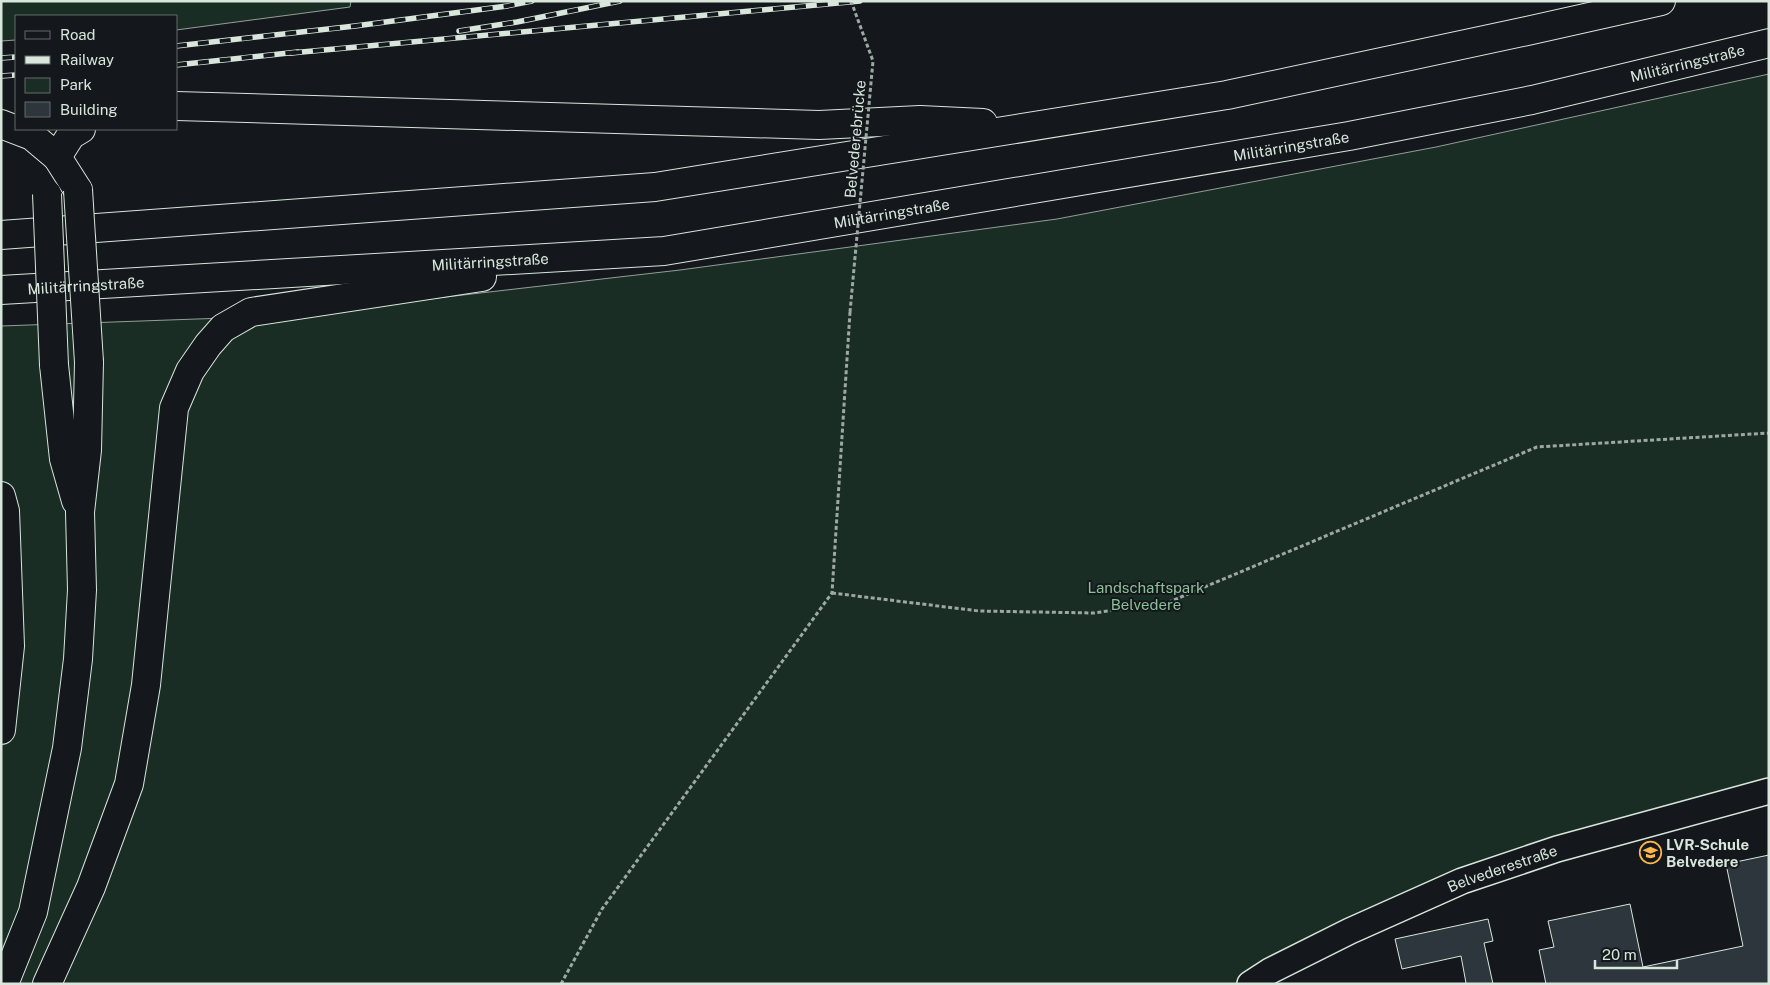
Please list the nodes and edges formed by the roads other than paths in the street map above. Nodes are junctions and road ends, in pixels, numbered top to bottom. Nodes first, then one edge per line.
1 (1660, 1) edge
2 (1769, 43) edge
3 (178, 106) edge
4 (1, 124) edge
5 (1037, 126) junction
6 (15, 129) edge
7 (16, 130) edge
8 (79, 130) edge
9 (57, 157) junction
10 (1, 235) edge
11 (664, 251) junction
12 (1, 290) edge
13 (1, 496) edge
14 (80, 512) junction
15 (1, 730) edge
16 (1769, 791) edge
17 (4, 984) edge
18 (47, 984) edge
19 (1250, 984) edge

1 - 5 main road
2 - 11 main road, Militärringstraße
3 - 5 main road
4 - 6 main road
5 - 10 main road
7 - 9 main road
8 - 9 main road
9 - 14 main road, bridge
9 - 14 main road, bridge
11 - 12 main road, Militärringstraße
11 - 18 main road
13 - 15 main road
14 - 17 main road
16 - 19 street, Belvederestraße

